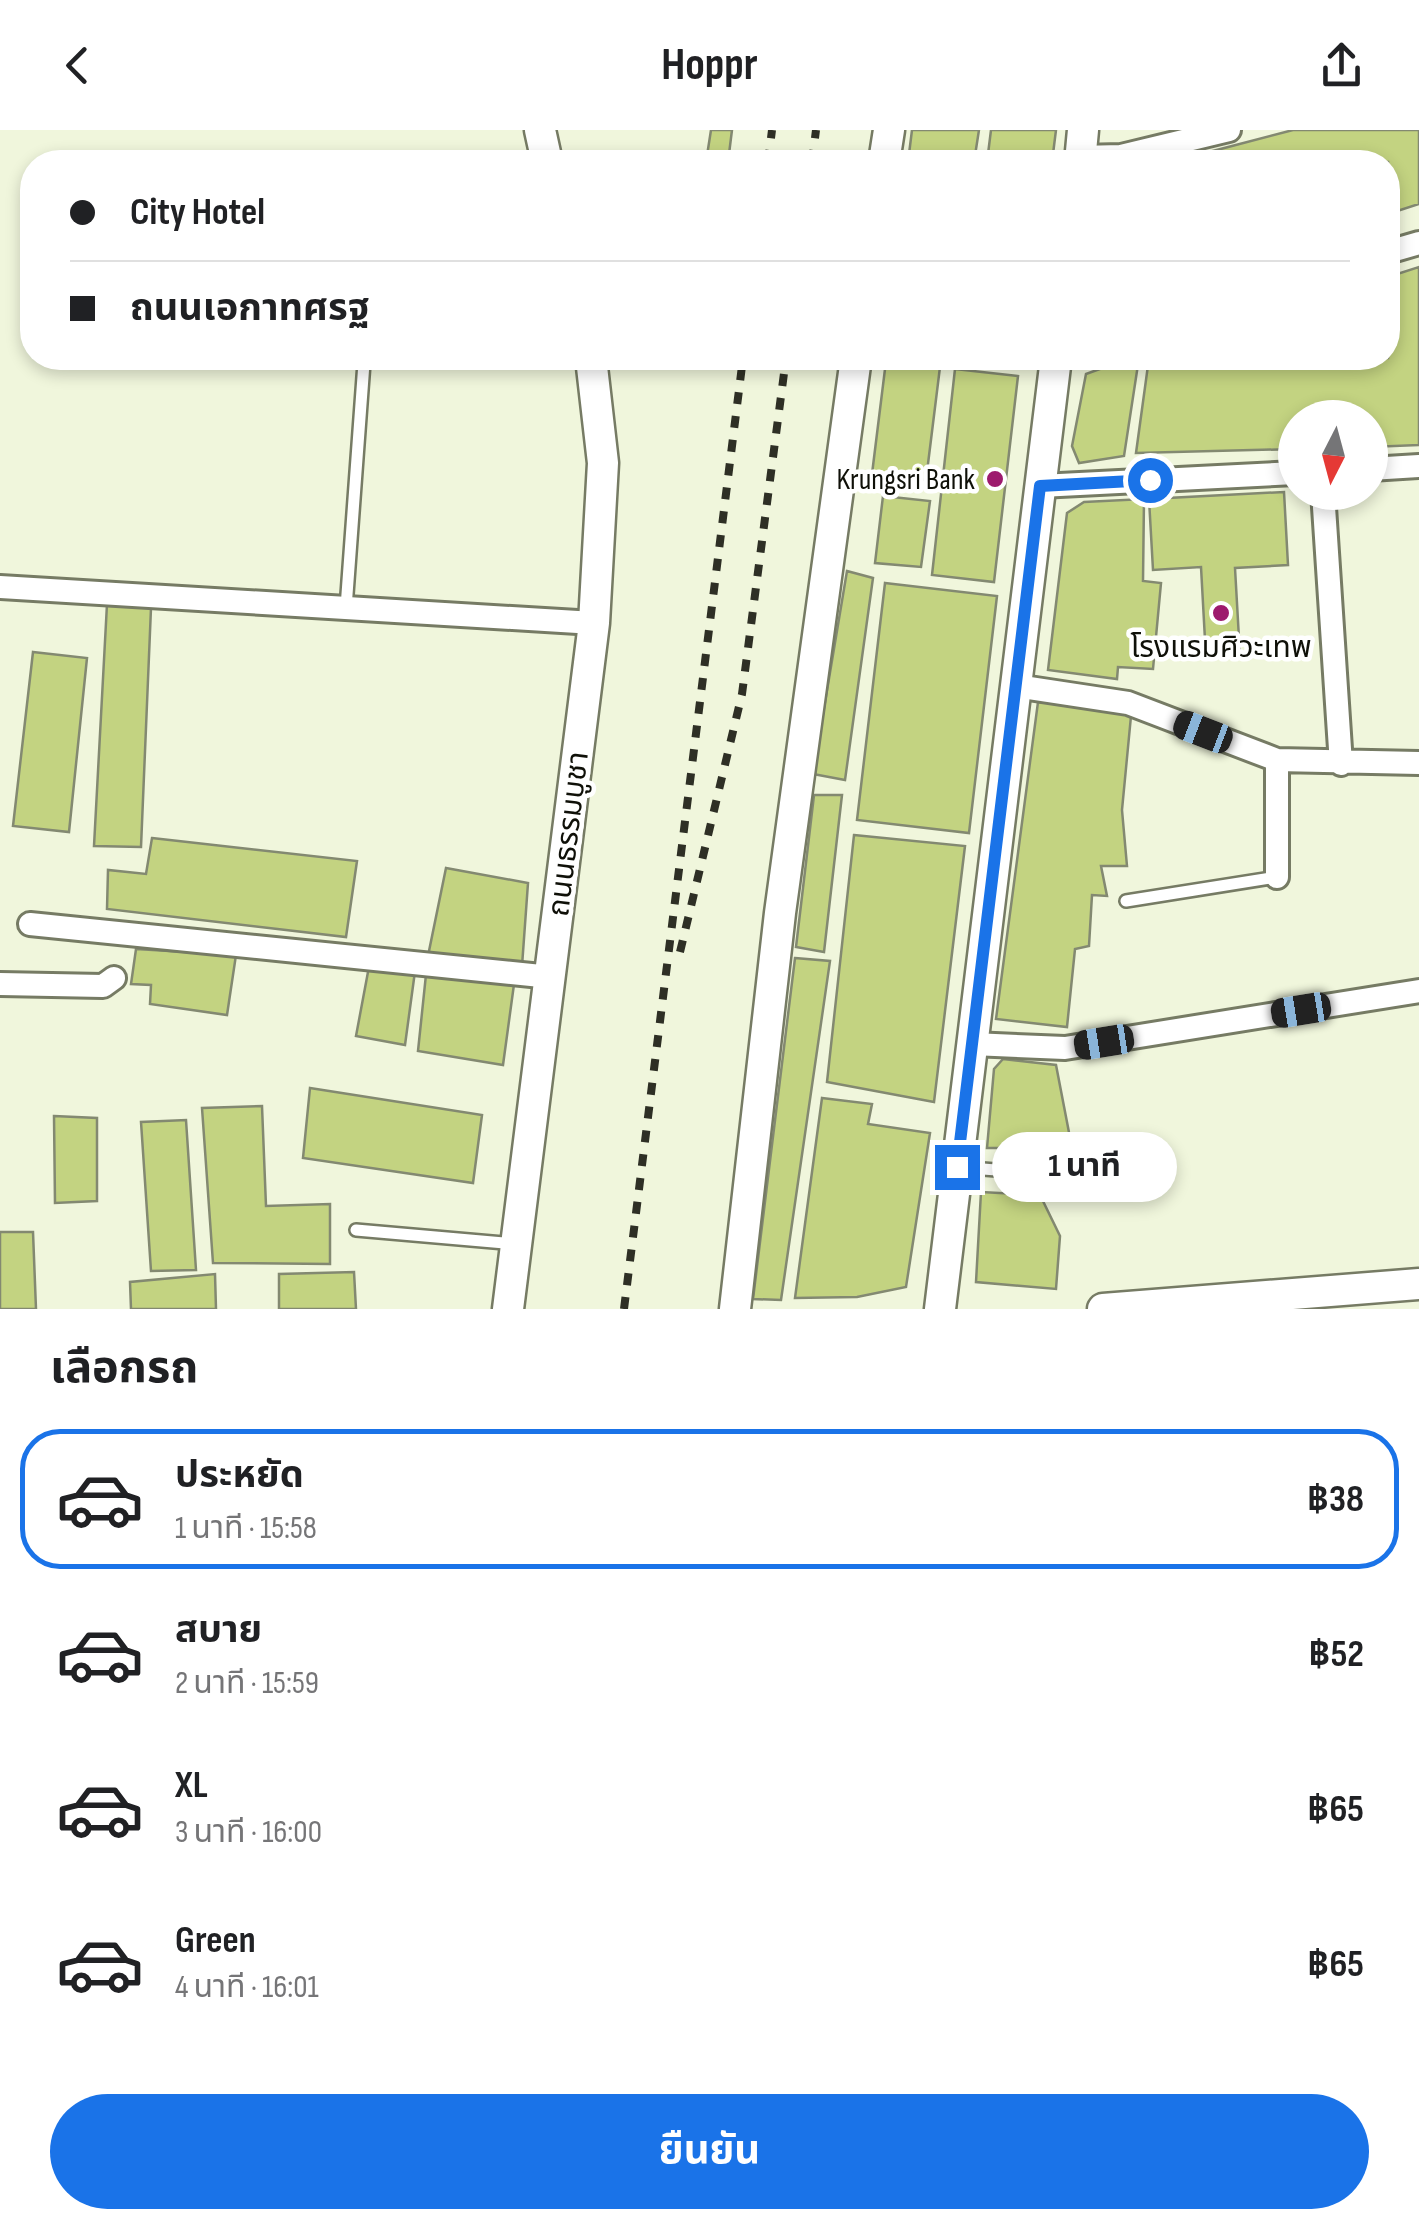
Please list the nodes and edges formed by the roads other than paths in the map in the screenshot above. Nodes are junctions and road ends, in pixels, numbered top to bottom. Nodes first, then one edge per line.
1 (1229, 130) edge
2 (1146, 150) edge
3 (363, 370) edge
4 (592, 370) edge
5 (854, 370) edge
6 (1054, 370) edge
7 (1419, 466) edge
8 (1388, 468) edge
9 (1278, 474) edge
10 (1040, 486) junction
11 (1324, 510) edge
12 (0, 587) edge
13 (346, 608) junction
14 (594, 623) junction
15 (1016, 686) junction
16 (1277, 760) junction
17 (1341, 764) junction
18 (1419, 764) edge
19 (1277, 878) joint
20 (1126, 900) dead end
21 (30, 924) dead end
22 (551, 977) junction
23 (114, 978) dead end
24 (0, 984) edge
25 (1419, 991) edge
26 (972, 1044) junction
27 (957, 1167) junction
28 (1058, 1175) dead end
29 (356, 1230) dead end
30 (516, 1244) junction
31 (1419, 1284) edge
32 (508, 1309) edge
33 (735, 1309) edge
34 (940, 1309) edge
35 (1103, 1309) edge

1 - 2 street
3 - 13 lane
4 - 14 main road, ถนนธรรมบูชา
5 - 33 main road
6 - 10 main road
7 - 8 street
9 - 10 street
10 - 15 main road
11 - 17 street
12 - 13 street
13 - 14 street
14 - 22 main road, ถนนธรรมบูชา
15 - 16 street
15 - 26 main road
16 - 17 street
16 - 19 street
17 - 18 street
19 - 20 lane
21 - 22 street
22 - 30 main road, ถนนธรรมบูชา
23 - 24 street
25 - 26 street
26 - 27 main road
27 - 28 lane
27 - 34 main road
29 - 30 lane
30 - 32 main road, ถนนธรรมบูชา
31 - 35 main road

